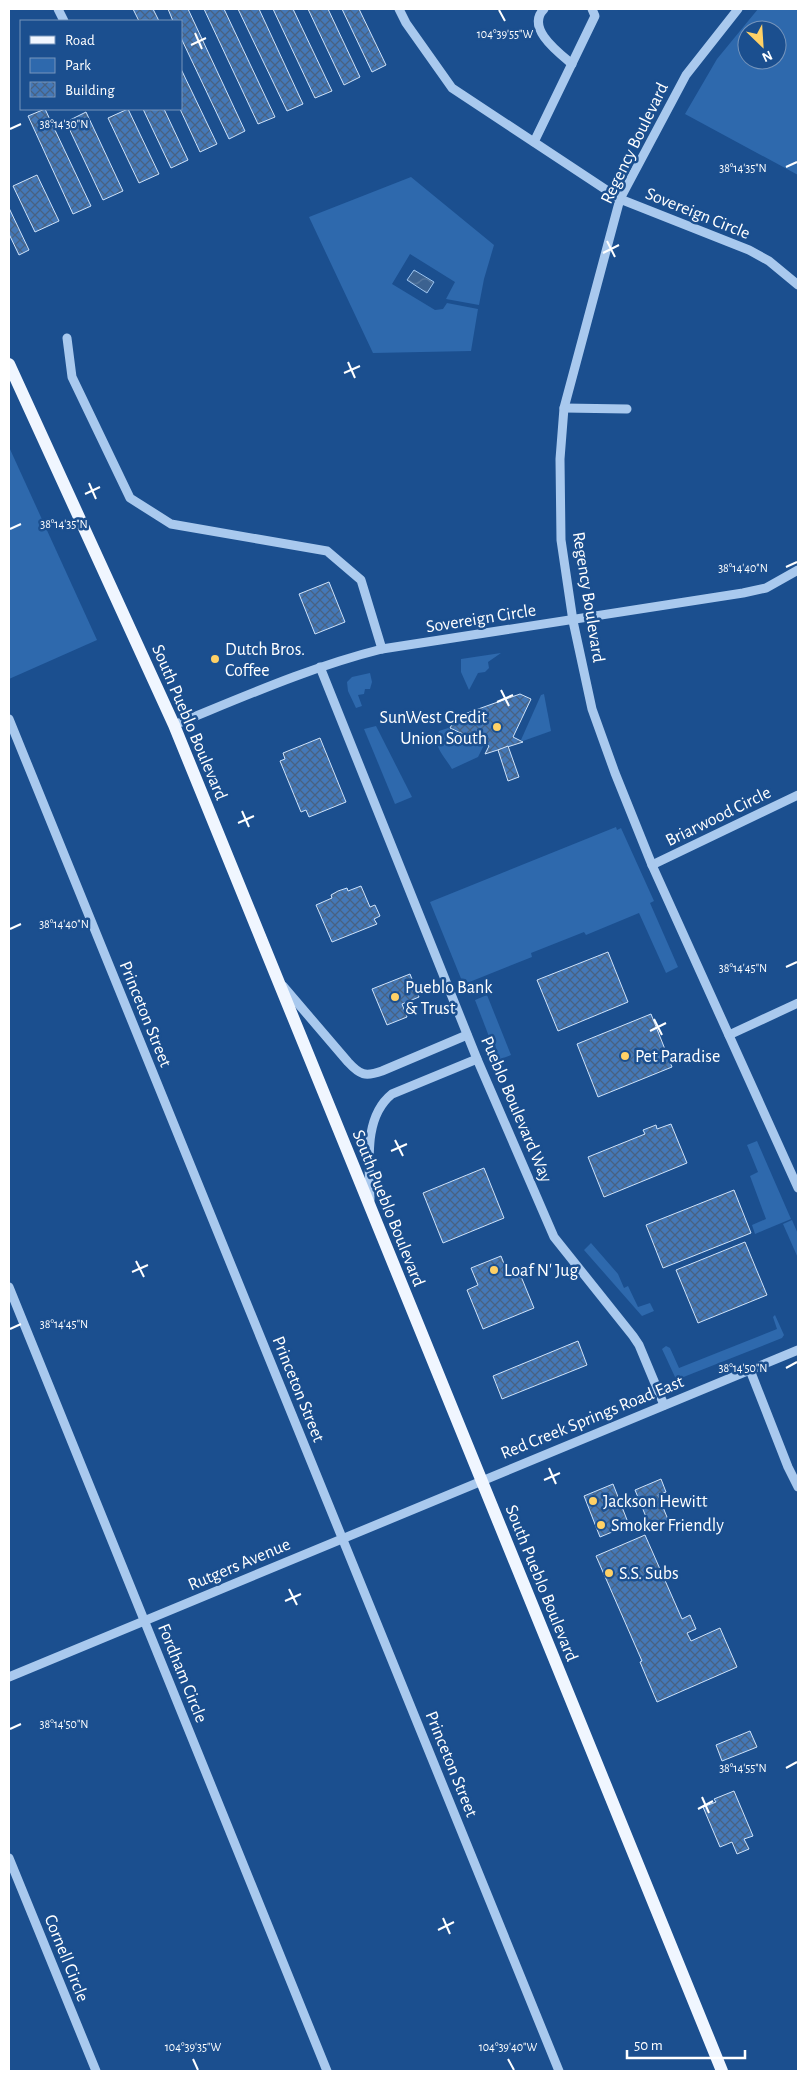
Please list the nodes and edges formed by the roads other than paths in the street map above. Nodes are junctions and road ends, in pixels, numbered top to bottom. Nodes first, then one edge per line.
1 (400, 9) edge
2 (544, 9) edge
3 (592, 9) edge
4 (738, 9) edge
5 (572, 64) junction
6 (534, 142) junction
7 (620, 199) junction
8 (798, 285) edge
9 (67, 338) dead end
10 (9, 364) edge
11 (564, 408) junction
12 (627, 409) dead end
13 (798, 570) edge
14 (573, 620) junction
15 (382, 649) junction
16 (320, 667) junction
17 (9, 719) edge
18 (174, 725) junction
19 (798, 794) edge
20 (652, 866) junction
21 (277, 978) junction
22 (798, 1004) edge
23 (467, 1035) junction
24 (729, 1035) junction
25 (477, 1059) junction
26 (798, 1188) edge
27 (370, 1208) junction
28 (9, 1287) edge
29 (798, 1350) edge
30 (750, 1370) junction
31 (664, 1405) junction
32 (481, 1480) junction
33 (798, 1487) edge
34 (342, 1538) junction
35 (144, 1621) junction
36 (9, 1677) edge
37 (9, 1858) edge
38 (96, 2071) edge
39 (327, 2071) edge
40 (559, 2071) edge
41 (722, 2071) edge

1 - 6 street, Sovereign Circle
2 - 5 street
3 - 5 street
4 - 7 street, Regency Boulevard
5 - 6 street
6 - 7 street, Sovereign Circle
7 - 8 street, Sovereign Circle
7 - 11 street, Regency Boulevard
9 - 15 street
10 - 18 main road, South Pueblo Boulevard
11 - 12 street
11 - 14 street, Regency Boulevard
13 - 14 street, Sovereign Circle
14 - 15 street, Sovereign Circle
14 - 20 street, Regency Boulevard
15 - 16 street, Sovereign Circle
16 - 18 street, Sovereign Circle
16 - 23 street, Pueblo Boulevard Way
17 - 34 street, Princeton Street
18 - 21 main road, South Pueblo Boulevard
19 - 20 street, Briarwood Circle
20 - 24 street, Regency Boulevard
21 - 23 street
21 - 27 main road, South Pueblo Boulevard
22 - 24 street
23 - 25 street, Pueblo Boulevard Way
24 - 26 street, Regency Boulevard
25 - 27 street
25 - 31 street, Pueblo Boulevard Way
27 - 32 main road, South Pueblo Boulevard
28 - 35 street, Fordham Circle
29 - 30 street, Red Creek Springs Road East
30 - 31 street, Red Creek Springs Road East
30 - 33 street
31 - 32 street, Red Creek Springs Road East
32 - 34 street, Rutgers Avenue
32 - 41 main road, South Pueblo Boulevard
34 - 35 street, Rutgers Avenue
34 - 40 street, Princeton Street
35 - 36 street, Rutgers Avenue
35 - 39 street, Fordham Circle
37 - 38 street, Cornell Circle

